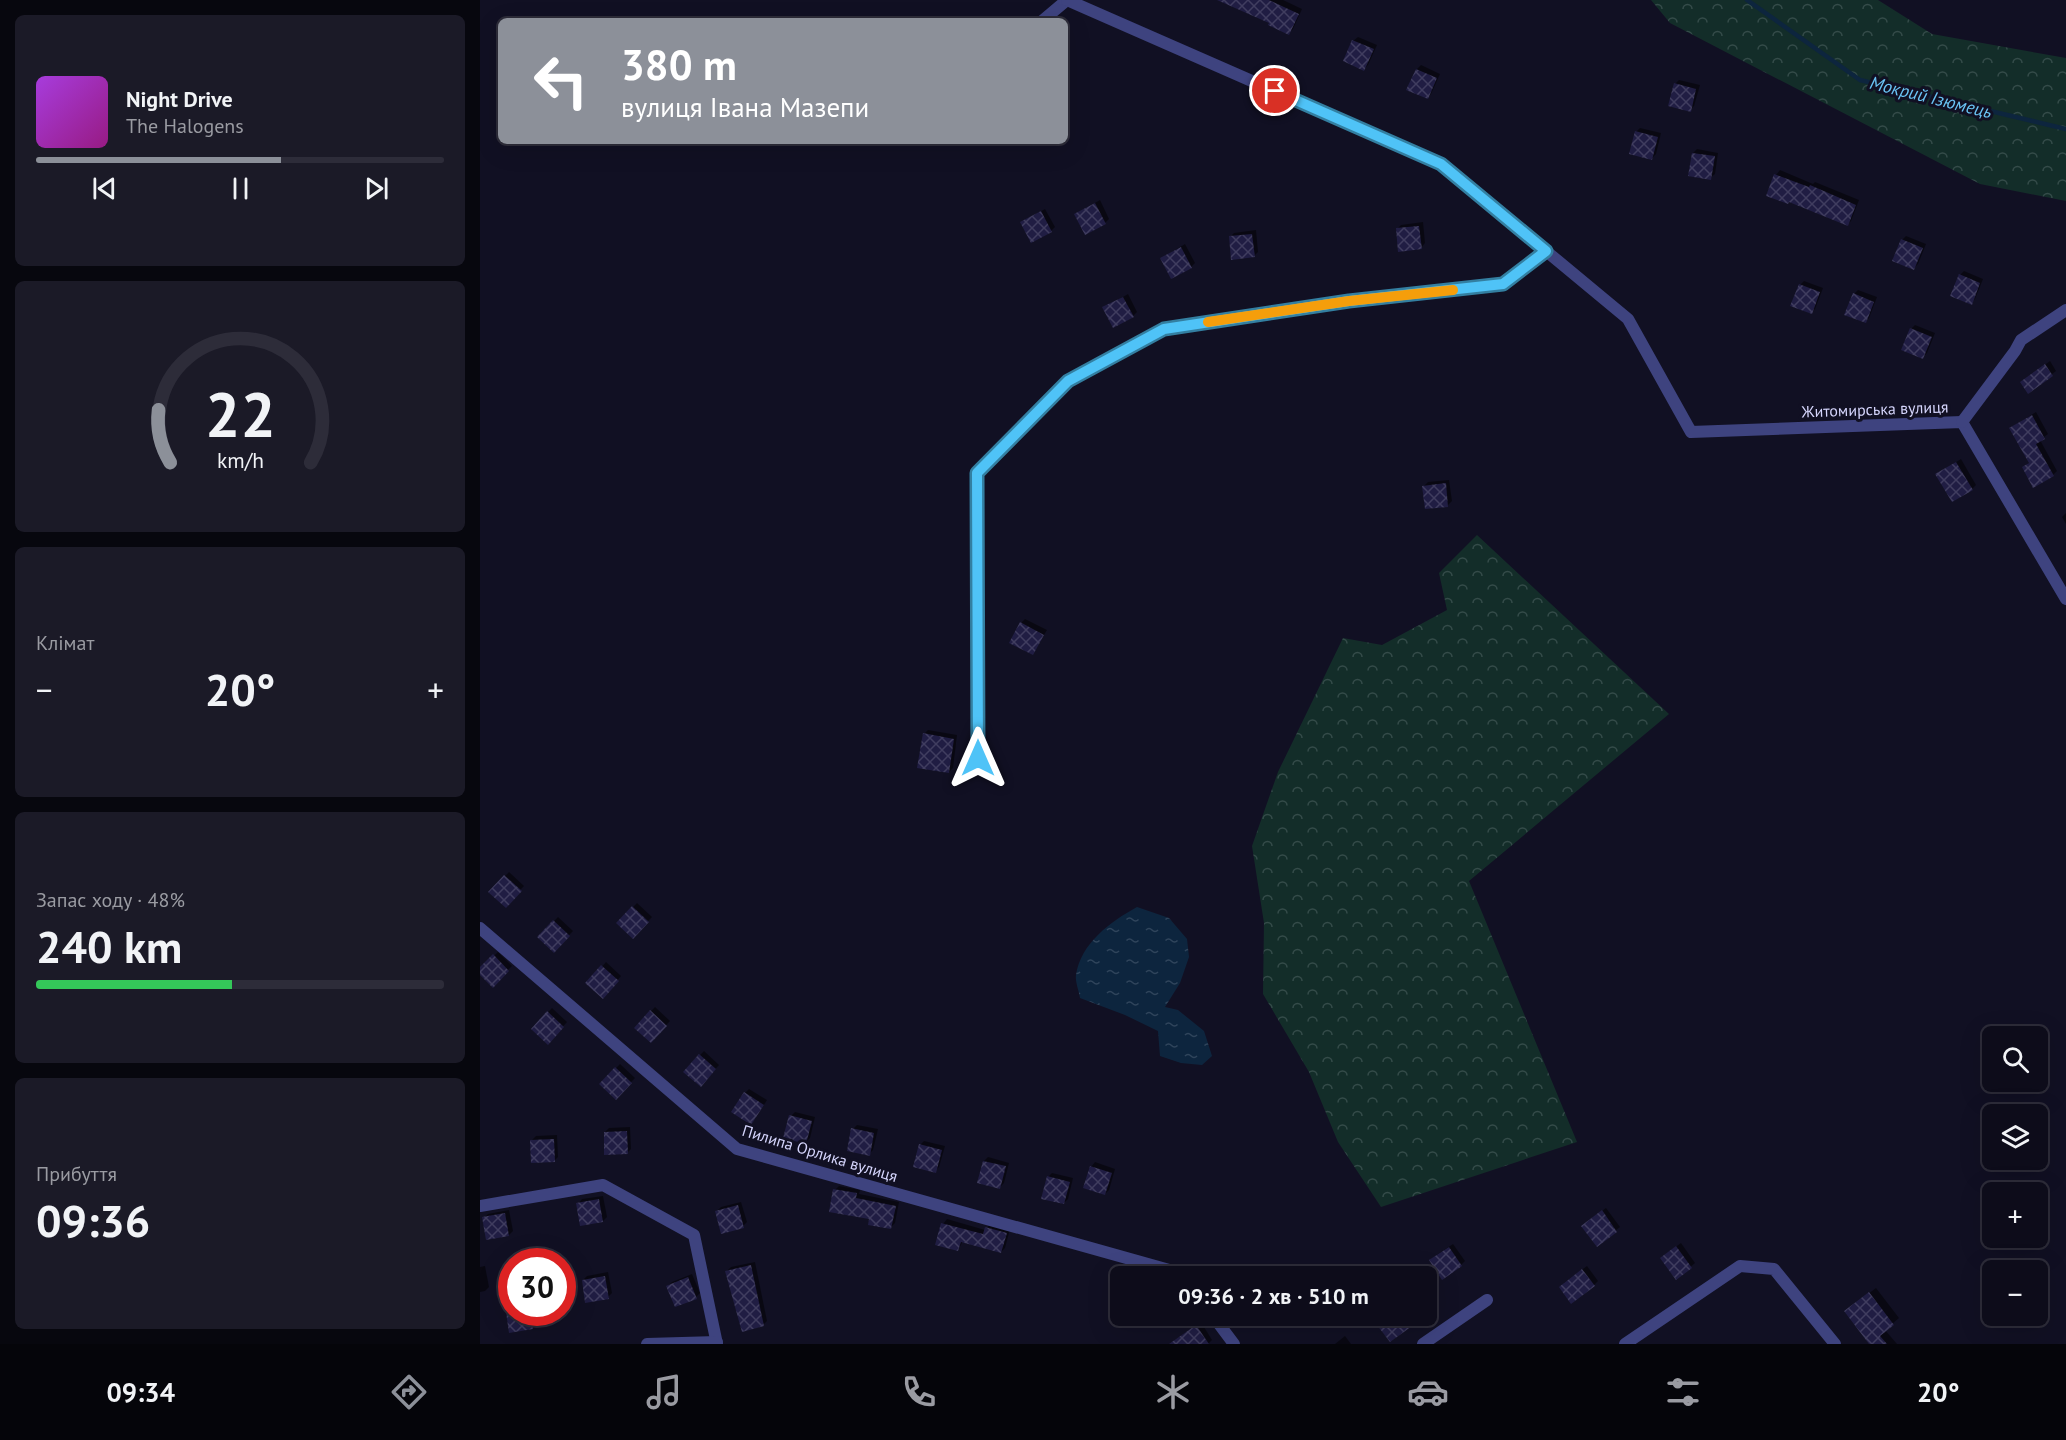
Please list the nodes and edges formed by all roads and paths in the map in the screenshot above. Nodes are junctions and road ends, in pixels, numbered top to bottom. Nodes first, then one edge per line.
1 (1067, 0) edge
2 (1046, 18) edge
3 (1546, 251) junction
4 (2066, 310) edge
5 (1962, 422) junction
6 (2066, 599) edge
7 (978, 758) dead end
8 (480, 928) edge
9 (480, 1206) edge
10 (1155, 1266) edge
11 (1487, 1300) dead end
12 (1220, 1326) edge
13 (717, 1343) edge
14 (647, 1344) edge
15 (1234, 1344) edge
16 (1423, 1344) edge
17 (1625, 1344) edge
18 (1835, 1344) edge

1 - 2 street
1 - 3 street
3 - 5 street, Житомирська вулиця
3 - 7 street
4 - 5 street
5 - 6 street, Житомирська вулиця
8 - 10 street, Пилипа Орлика вулиця
9 - 13 street
11 - 16 street
12 - 15 street
13 - 14 street
17 - 18 street

